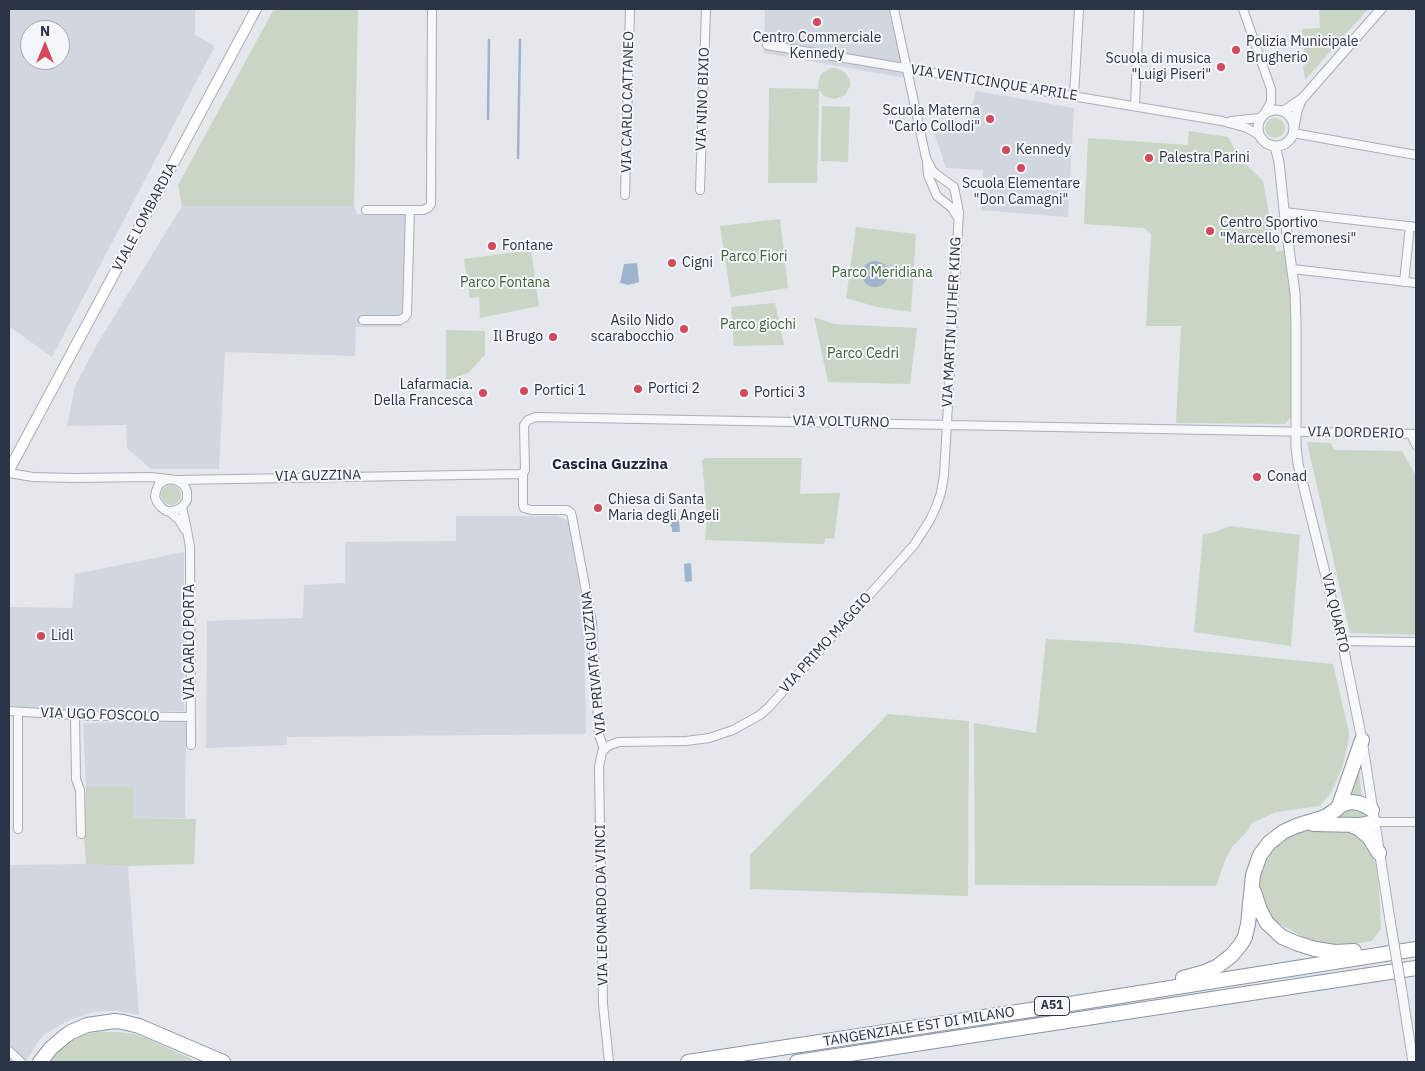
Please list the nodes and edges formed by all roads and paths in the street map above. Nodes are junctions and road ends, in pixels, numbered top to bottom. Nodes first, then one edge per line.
1 (256, 9) edge
2 (432, 9) edge
3 (630, 9) edge
4 (706, 9) edge
5 (894, 9) edge
6 (1078, 9) edge
7 (1139, 9) edge
8 (1243, 9) edge
9 (1381, 9) edge
10 (767, 45) dead end
11 (906, 68) junction
12 (1074, 96) junction
13 (1303, 98) junction
14 (1135, 106) junction
15 (1284, 111) junction
16 (1262, 116) junction
17 (1222, 121) junction
18 (1294, 130) junction
19 (1259, 135) junction
20 (1279, 145) junction
21 (1416, 155) edge
22 (926, 158) junction
23 (948, 182) junction
24 (700, 190) dead end
25 (955, 193) junction
26 (936, 194) junction
27 (625, 195) dead end
28 (942, 201) junction
29 (366, 210) dead end
30 (410, 210) junction
31 (1284, 212) junction
32 (958, 220) junction
33 (1413, 226) edge
34 (1292, 269) junction
35 (1404, 282) junction
36 (1416, 283) edge
37 (364, 320) dead end
38 (946, 424) junction
39 (1296, 432) junction
40 (1414, 434) edge
41 (1416, 445) edge
42 (9, 472) edge
43 (523, 473) junction
44 (138, 477) junction
45 (200, 479) junction
46 (173, 480) junction
47 (185, 487) junction
48 (156, 490) junction
49 (182, 508) junction
50 (169, 511) junction
51 (189, 539) junction
52 (1342, 642) junction
53 (1416, 642) edge
54 (9, 712) edge
55 (18, 712) junction
56 (75, 715) junction
57 (191, 717) junction
58 (1362, 740) junction
59 (191, 745) dead end
60 (604, 749) junction
61 (1339, 806) junction
62 (18, 813) junction
63 (9, 814) edge
64 (1373, 816) junction
65 (1416, 822) edge
66 (1302, 824) junction
67 (1347, 824) junction
68 (18, 829) dead end
69 (81, 834) dead end
70 (1379, 853) junction
71 (1252, 878) junction
72 (1416, 942) edge
73 (1416, 948) edge
74 (1416, 968) edge
75 (1382, 973) junction
76 (1416, 974) edge
77 (1070, 1004) junction
78 (182, 1045) junction
79 (9, 1051) edge
80 (20, 1062) edge
81 (40, 1062) edge
82 (200, 1062) edge
83 (224, 1062) edge
84 (609, 1062) edge
85 (688, 1062) edge
86 (797, 1062) edge
87 (1413, 1062) edge

1 - 42 main road, VIALE LOMBARDIA
2 - 30 street
3 - 27 street, VIA CARLO CATTANEO
4 - 24 street, VIA NINO BIXIO
5 - 11 street
6 - 12 street
7 - 14 street
8 - 16 street
9 - 13 street
10 - 11 street, VIA VENTICINQUE APRILE
11 - 12 street, VIA VENTICINQUE APRILE
11 - 22 street
12 - 14 street, VIA VENTICINQUE APRILE
13 - 15 street
13 - 18 street
14 - 17 street, VIA VENTICINQUE APRILE
15 - 16 street
15 - 18 street
16 - 17 street, VIA VENTICINQUE APRILE
16 - 19 street
17 - 19 street, VIA VENTICINQUE APRILE
18 - 20 street
18 - 21 street
19 - 20 street
20 - 31 street, VIA QUARTO
22 - 23 street
22 - 26 street
23 - 25 street
23 - 26 street
25 - 28 street
25 - 32 street, VIA MARTIN LUTHER KING
26 - 28 street
28 - 32 street
29 - 30 street
30 - 37 street
31 - 33 street
31 - 34 street, VIA QUARTO
32 - 38 street, VIA MARTIN LUTHER KING
33 - 35 street
34 - 35 street
34 - 39 street, VIA QUARTO
35 - 36 street
38 - 39 street, VIA VOLTURNO
38 - 43 street, VIA VOLTURNO
38 - 60 street, VIA PRIMO MAGGIO
39 - 40 street, VIA DORDERIO
39 - 52 street, VIA QUARTO
40 - 41 street
42 - 44 street, VIA GUZZINA
43 - 45 street, VIA GUZZINA
43 - 60 street, VIA PRIVATA GUZZINA
44 - 46 street, VIA GUZZINA
44 - 48 street
45 - 46 street, VIA GUZZINA
45 - 47 street, VIA GUZZINA
46 - 47 street
46 - 48 street
47 - 49 street
48 - 50 street
49 - 50 street
49 - 51 street, VIA CARLO PORTA
50 - 51 street, VIA CARLO PORTA
51 - 57 street, VIA CARLO PORTA
52 - 53 street
52 - 58 street, VIA QUARTO
54 - 55 street, VIA UGO FOSCOLO
55 - 56 street, VIA UGO FOSCOLO
55 - 62 street
56 - 57 street, VIA UGO FOSCOLO
56 - 69 street
57 - 59 street, VIA CARLO PORTA
58 - 61 highway
58 - 64 street, VIA QUARTO
60 - 84 street, VIA LEONARDO DA VINCI
61 - 64 highway
61 - 66 highway
62 - 63 street
62 - 68 street
64 - 65 street
64 - 67 highway
64 - 70 street, VIA QUARTO
66 - 67 highway
66 - 71 highway
67 - 70 highway
70 - 87 street, VIA QUARTO, bridge
71 - 72 highway
71 - 77 highway
73 - 77 highway, TANGENZIALE EST DI MILANO / A51
74 - 75 highway, TANGENZIALE EST DI MILANO / A51
75 - 76 highway
75 - 86 highway, TANGENZIALE EST DI MILANO / A51
77 - 85 highway, TANGENZIALE EST DI MILANO / A51
78 - 81 highway
78 - 82 highway
78 - 83 highway
79 - 80 street

